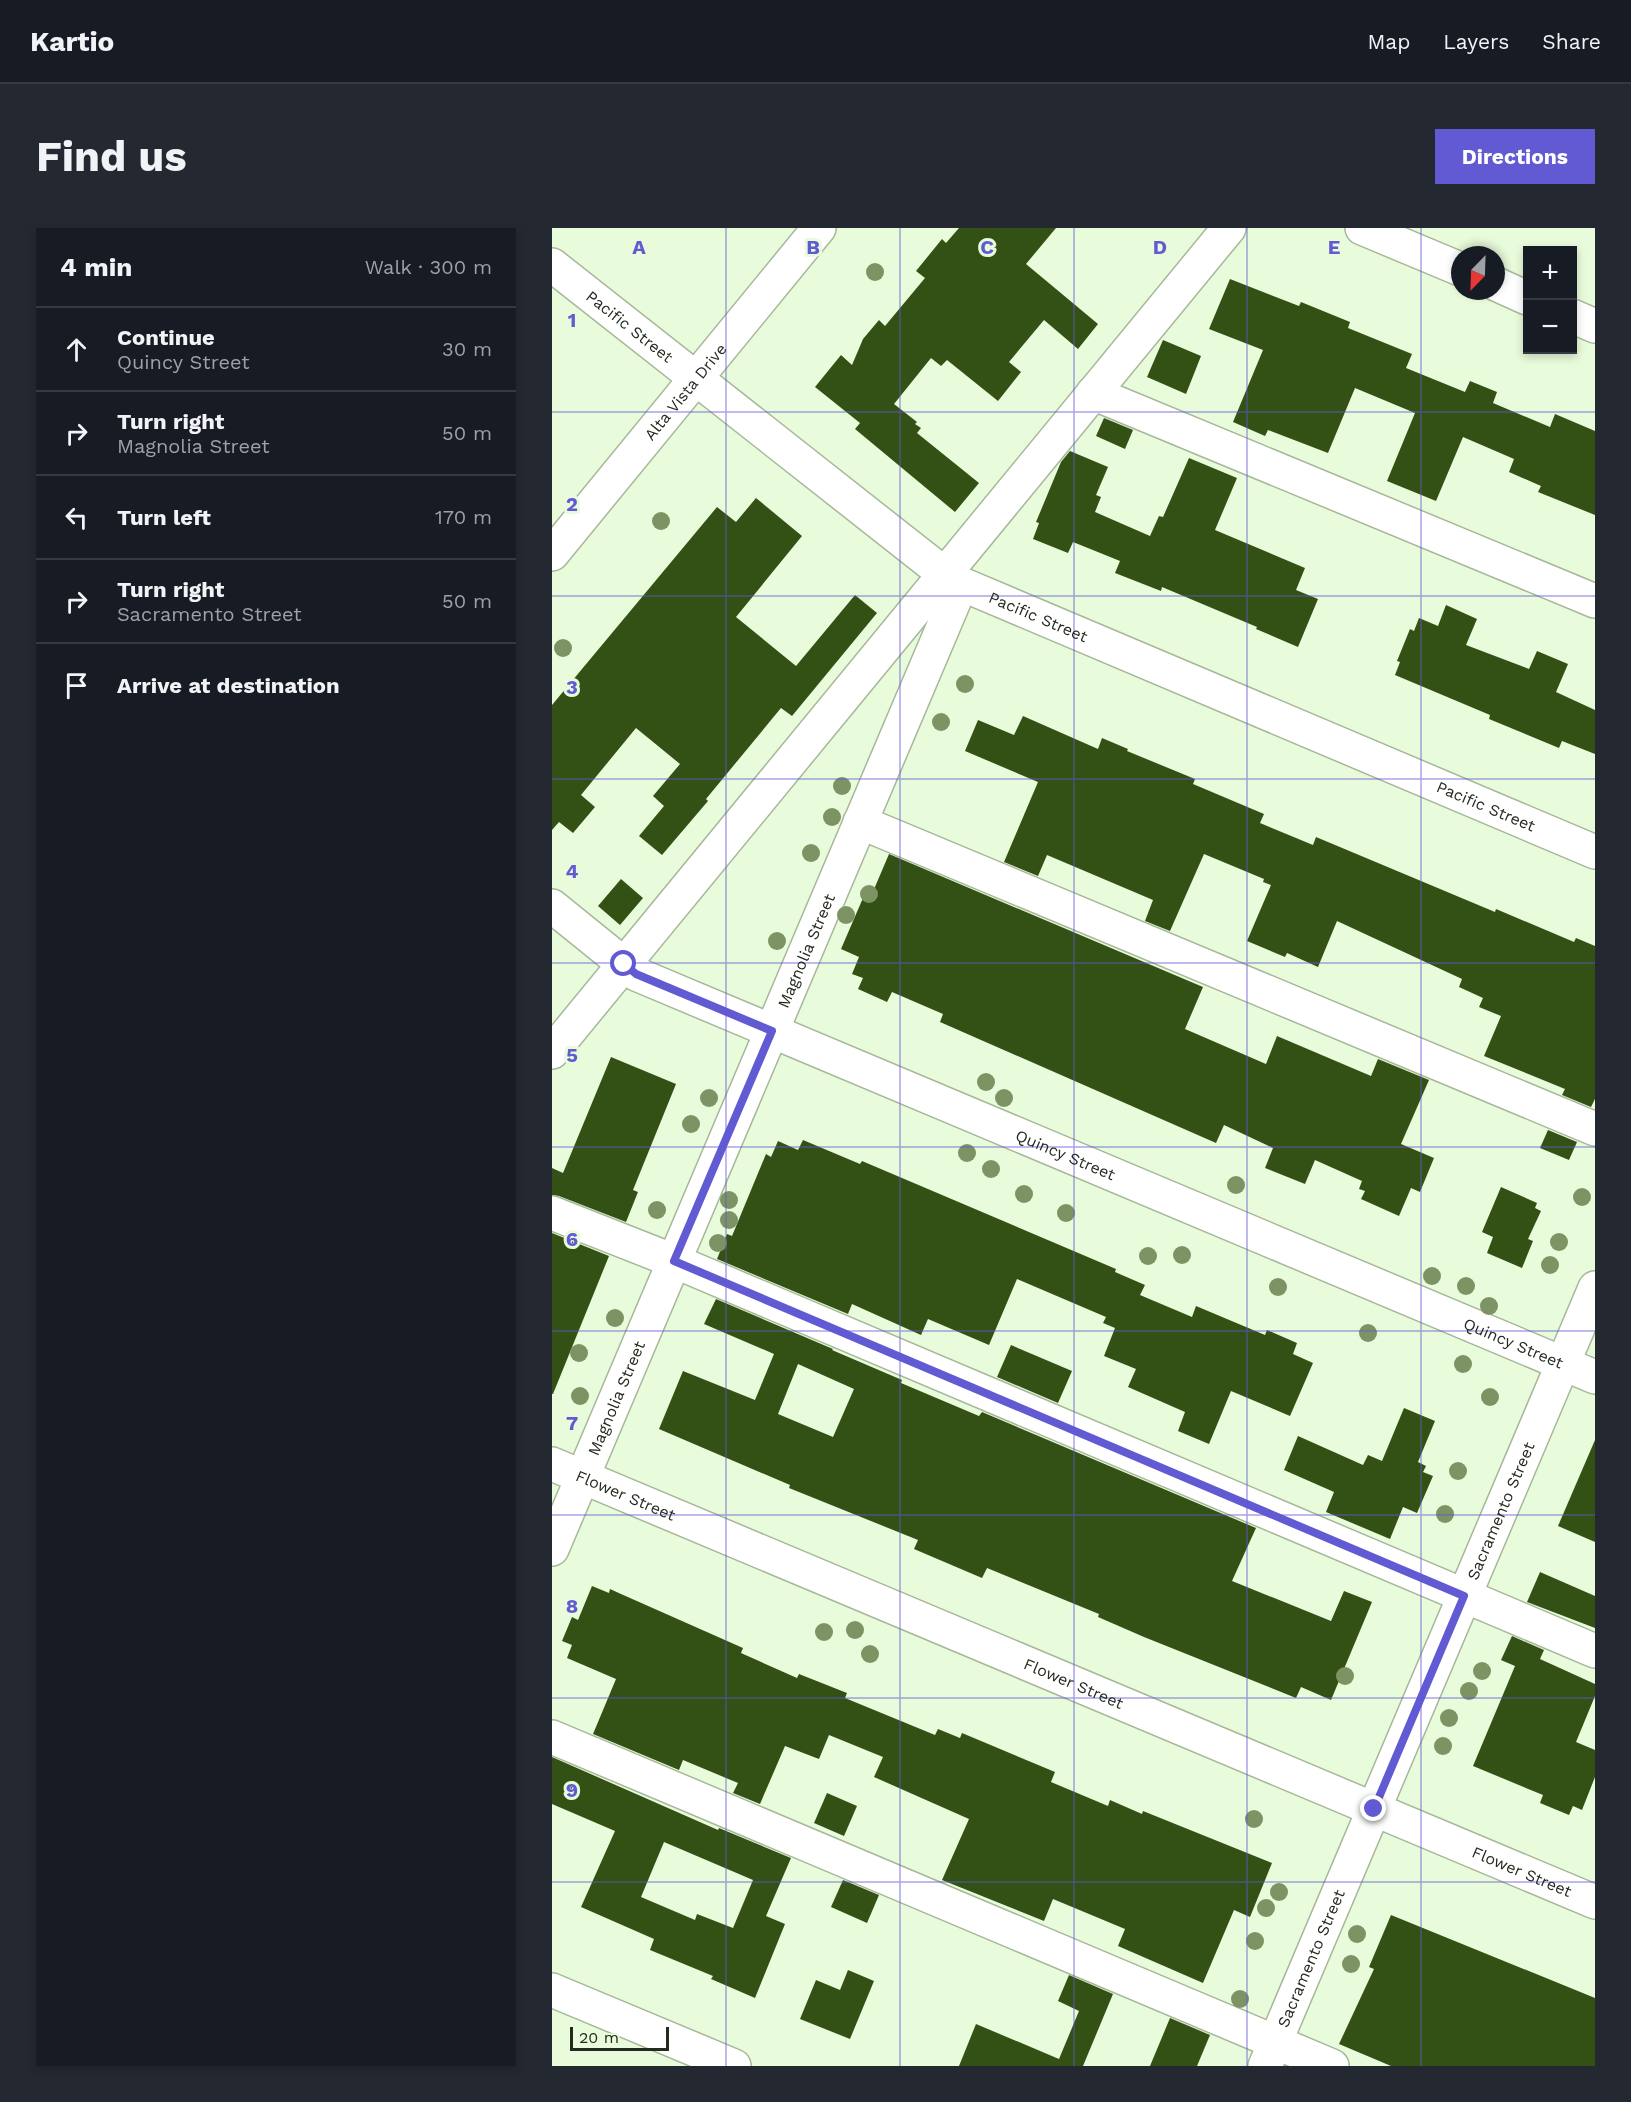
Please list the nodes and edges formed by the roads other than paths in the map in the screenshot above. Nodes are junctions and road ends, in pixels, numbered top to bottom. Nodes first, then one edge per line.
1 (819, 228) edge
2 (1229, 228) edge
3 (1362, 228) edge
4 (552, 265) edge
5 (1451, 265) edge
6 (1505, 288) edge
7 (1523, 296) edge
8 (1577, 318) edge
9 (1595, 326) edge
10 (696, 378) junction
11 (1093, 393) junction
12 (552, 554) edge
13 (953, 580) junction
14 (1595, 601) edge
15 (860, 822) junction
16 (1595, 852) edge
17 (552, 906) edge
18 (624, 964) junction
19 (772, 1031) junction
20 (552, 1052) edge
21 (1595, 1129) edge
22 (552, 1213) edge
23 (674, 1261) junction
24 (1595, 1288) edge
25 (1563, 1364) junction
26 (1595, 1377) edge
27 (552, 1464) edge
28 (582, 1477) junction
29 (552, 1549) edge
30 (1464, 1596) junction
31 (1595, 1651) edge
32 (552, 1737) edge
33 (1374, 1809) junction
34 (1595, 1902) edge
35 (552, 1990) edge
36 (1270, 2054) edge
37 (734, 2066) edge
38 (1332, 2066) edge

1 - 10 street, Alta Vista Drive
2 - 11 street
3 - 5 street
4 - 10 street, Pacific Street
6 - 7 street
8 - 9 street
10 - 12 street, Alta Vista Drive
10 - 13 street, Pacific Street
11 - 13 street
11 - 14 street
13 - 15 street, Magnolia Street
13 - 16 street, Pacific Street
13 - 18 street
15 - 19 street, Magnolia Street
15 - 21 street
17 - 18 street, Quincy Street
18 - 19 street, Quincy Street
18 - 20 street
19 - 23 street, Magnolia Street
19 - 25 street, Quincy Street
22 - 23 street
23 - 28 street, Magnolia Street
23 - 30 street
24 - 25 street, Sacramento Street
25 - 26 street, Quincy Street
25 - 30 street, Sacramento Street
27 - 28 street, Flower Street
28 - 29 street, Magnolia Street
28 - 33 street, Flower Street
30 - 31 street
30 - 33 street, Sacramento Street
32 - 36 street
33 - 34 street, Flower Street
33 - 36 street, Sacramento Street
35 - 37 street
36 - 38 street

